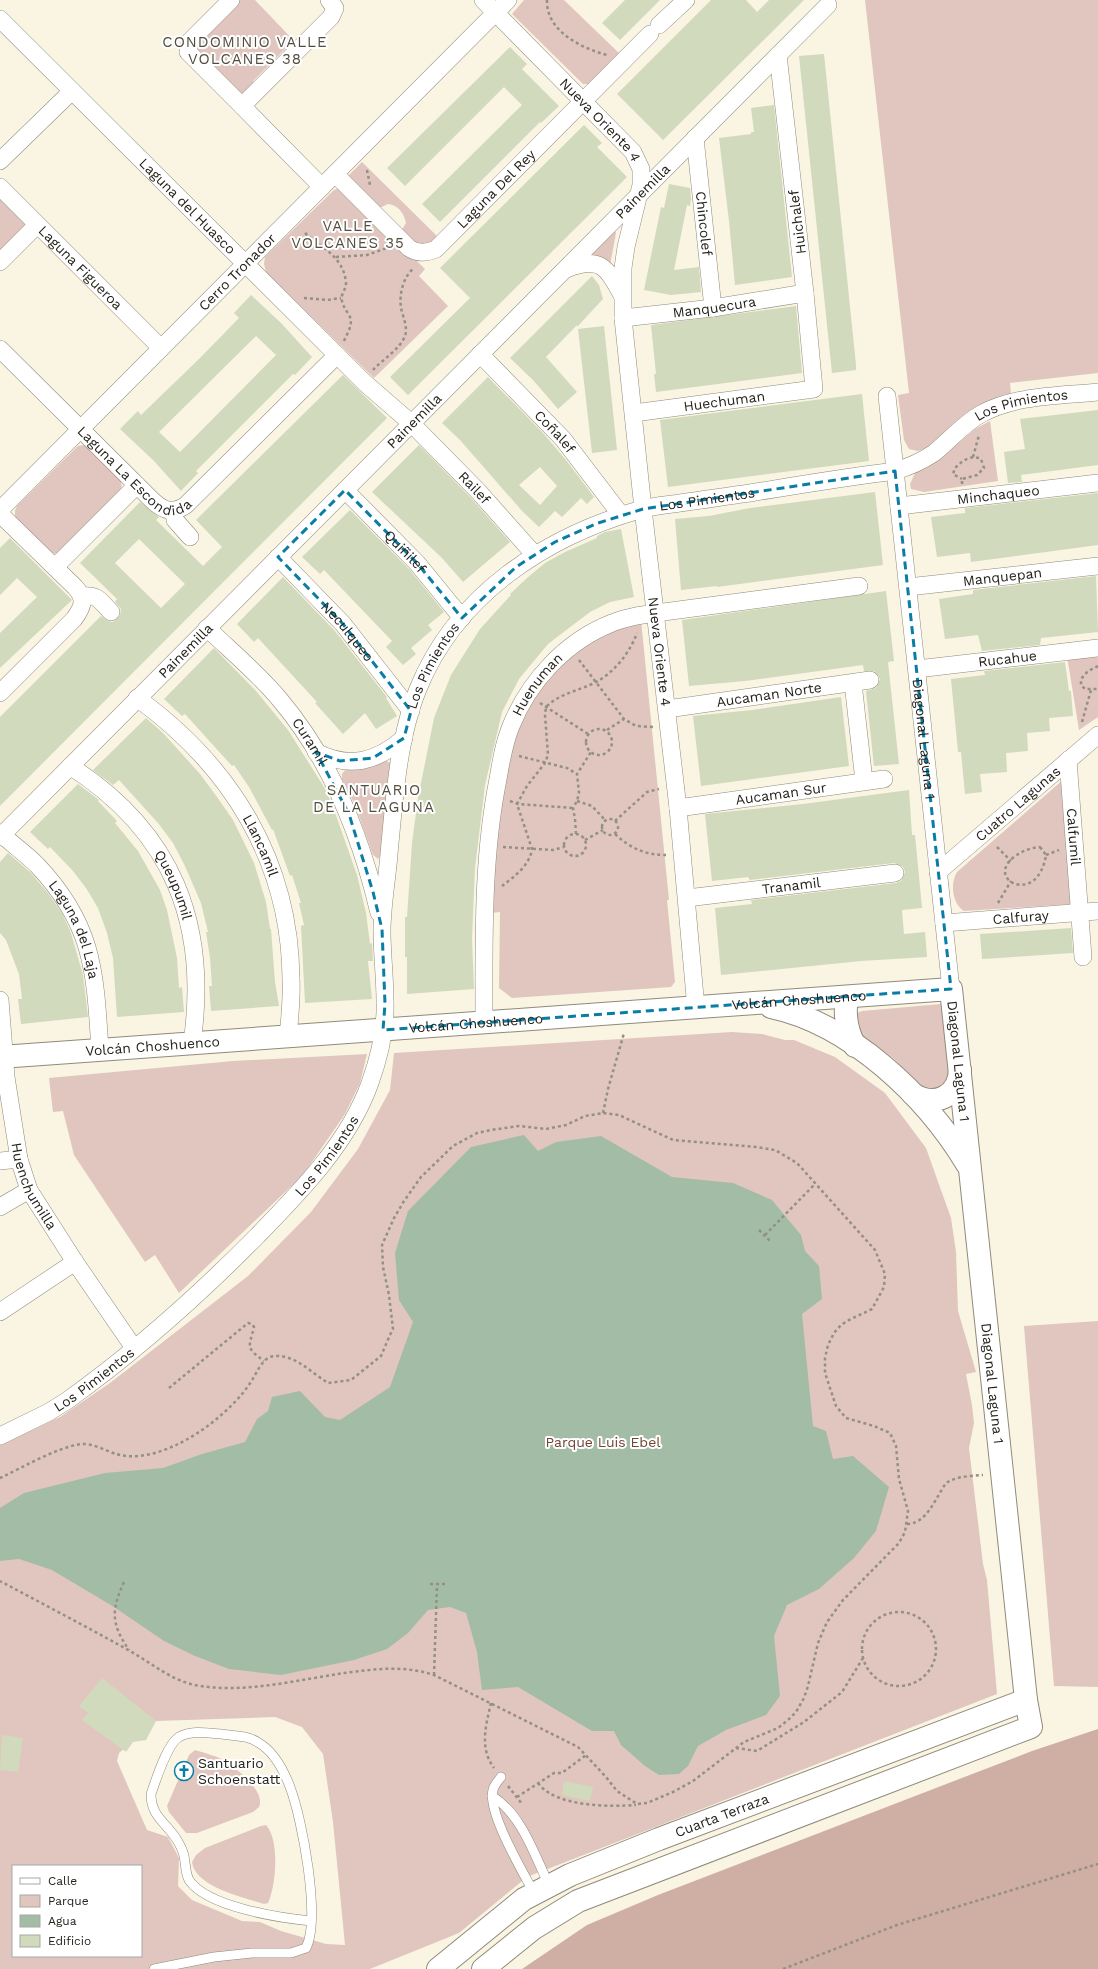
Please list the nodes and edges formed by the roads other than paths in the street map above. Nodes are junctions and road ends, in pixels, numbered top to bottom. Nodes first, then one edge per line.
1 (231, 0) edge
2 (329, 0) edge
3 (483, 0) edge
4 (508, 0) edge
5 (686, 0) edge
6 (828, 5) dead end
7 (495, 13) junction
8 (0, 19) edge
9 (778, 55) junction
10 (72, 91) junction
11 (583, 101) junction
12 (242, 106) junction
13 (695, 138) junction
14 (0, 161) edge
15 (335, 174) junction
16 (0, 187) edge
17 (322, 187) junction
18 (640, 194) junction
19 (37, 225) junction
20 (0, 262) edge
21 (246, 264) junction
22 (564, 270) junction
23 (805, 294) junction
24 (622, 295) junction
25 (713, 308) junction
26 (623, 318) junction
27 (161, 348) junction
28 (0, 349) edge
29 (480, 354) junction
30 (337, 355) junction
31 (814, 389) joint
32 (1098, 392) edge
33 (887, 396) dead end
34 (634, 412) junction
35 (411, 423) junction
36 (81, 429) junction
37 (895, 471) junction
38 (1098, 483) edge
39 (137, 485) junction
40 (345, 490) junction
41 (899, 506) junction
42 (643, 509) junction
43 (0, 510) edge
44 (174, 511) junction
45 (0, 514) edge
46 (621, 516) junction
47 (190, 537) dead end
48 (534, 554) junction
49 (278, 557) junction
50 (55, 566) junction
51 (1098, 566) edge
52 (859, 586) dead end
53 (908, 587) junction
54 (82, 596) junction
55 (110, 612) dead end
56 (656, 616) junction
57 (462, 618) junction
58 (207, 628) junction
59 (1098, 648) edge
60 (917, 669) junction
61 (870, 680) dead end
62 (853, 683) junction
63 (0, 693) edge
64 (137, 698) junction
65 (667, 709) junction
66 (410, 711) junction
67 (1098, 735) edge
68 (404, 738) junction
69 (316, 752) junction
70 (1068, 760) junction
71 (70, 766) junction
72 (884, 779) dead end
73 (864, 781) junction
74 (678, 808) junction
75 (1, 835) edge
76 (938, 872) junction
77 (895, 874) dead end
78 (687, 898) junction
79 (1098, 911) edge
80 (1079, 913) junction
81 (944, 923) junction
82 (382, 929) junction
83 (1083, 957) dead end
84 (951, 990) junction
85 (847, 997) junction
86 (0, 1000) edge
87 (752, 1004) junction
88 (696, 1008) junction
89 (484, 1023) junction
90 (383, 1030) junction
91 (288, 1036) junction
92 (192, 1043) junction
93 (855, 1046) junction
94 (100, 1050) junction
95 (3, 1057) edge
96 (960, 1070) junction
97 (914, 1094) junction
98 (19, 1159) junction
99 (0, 1161) edge
100 (970, 1170) junction
101 (29, 1190) junction
102 (0, 1207) edge
103 (75, 1262) junction
104 (0, 1312) edge
105 (134, 1348) junction
106 (0, 1436) edge
107 (1026, 1700) junction
108 (1031, 1726) joint
109 (501, 1777) road end
110 (492, 1796) junction
111 (541, 1889) junction
112 (311, 1921) junction
113 (154, 1969) edge
114 (438, 1969) edge
115 (483, 1969) edge

1 - 12 street
2 - 12 street
3 - 7 street, Nueva Oriente 4
4 - 7 street, Cerro Tronador
5 - 11 street, Laguna Del Rey
6 - 9 street, Painemilla
7 - 11 street, Nueva Oriente 4
7 - 15 street, Cerro Tronador
8 - 10 street, Laguna del Huasco
9 - 13 street, Painemilla
9 - 23 street, Huichalef
10 - 14 street
10 - 21 street, Laguna del Huasco
11 - 15 street, Laguna Del Rey
11 - 18 street, Nueva Oriente 4
12 - 17 street
13 - 18 street, Painemilla
13 - 25 street, Chincolef
15 - 17 street, Cerro Tronador
16 - 19 street, Laguna Figueroa
17 - 21 street, Cerro Tronador
18 - 22 street, Painemilla
18 - 24 street, Nueva Oriente 4
19 - 20 street
19 - 27 street, Laguna Figueroa
21 - 27 street, Cerro Tronador
21 - 30 street, Laguna del Huasco
22 - 24 street, Nueva Oriente 4
22 - 29 street, Painemilla
23 - 25 street, Manquecura
23 - 31 street, Huichalef
24 - 26 street, Nueva Oriente 4
25 - 26 street, Manquecura
26 - 34 street, Nueva Oriente 4
27 - 36 street, Cerro Tronador
28 - 36 street, Laguna La Escondida
29 - 35 street, Painemilla
29 - 46 street, Coñalef
30 - 35 street, Laguna del Huasco
30 - 44 street, Laguna La Escondida
31 - 34 street, Huechuman
32 - 37 street, Los Pimientos
33 - 37 street, Diagonal Laguna 1
34 - 42 street, Nueva Oriente 4
35 - 40 street, Painemilla
35 - 48 street, Railef
36 - 39 street, Laguna La Escondida
36 - 43 street, Cerro Tronador
37 - 41 street, Diagonal Laguna 1
37 - 42 street, Los Pimientos
38 - 41 street, Minchaqueo
39 - 44 street, Laguna La Escondida
39 - 50 street
40 - 49 street, Painemilla
40 - 57 street, Quiñilef
41 - 53 street, Diagonal Laguna 1
42 - 46 street, Los Pimientos
42 - 56 street, Nueva Oriente 4
44 - 47 street
45 - 50 street
46 - 48 street, Los Pimientos
48 - 57 street, Los Pimientos
49 - 58 street, Painemilla
49 - 66 street, Neculqueo
50 - 54 street
51 - 53 street, Manquepan
52 - 56 street, Huenuman
53 - 60 street, Diagonal Laguna 1
54 - 55 street
54 - 63 street
56 - 65 street, Nueva Oriente 4
56 - 89 street, Huenuman
57 - 66 street, Los Pimientos
58 - 64 street, Painemilla
58 - 69 street, Curamil
59 - 60 street, Rucahue
60 - 76 street, Diagonal Laguna 1
61 - 62 street, Aucaman Norte
62 - 65 street, Aucaman Norte
62 - 73 street
64 - 71 street, Painemilla
64 - 91 street, Llancamil
65 - 74 street, Nueva Oriente 4
66 - 68 street, Los Pimientos
67 - 70 street, Cuatro Lagunas
68 - 69 street
68 - 82 street, Los Pimientos
69 - 82 street, Curamil
70 - 76 street, Cuatro Lagunas
70 - 80 street, Calfumil
71 - 75 street, Painemilla
71 - 92 street, Queupumil
72 - 73 street, Aucaman Sur
73 - 74 street, Aucaman Sur
74 - 78 street, Nueva Oriente 4
75 - 94 street, Laguna del Laja
76 - 81 street, Diagonal Laguna 1
77 - 78 street, Tranamil
78 - 88 street, Nueva Oriente 4
79 - 80 street, Calfuray
80 - 81 street, Calfuray
80 - 83 street, Calfumil
81 - 84 street, Diagonal Laguna 1
82 - 90 street, Los Pimientos
84 - 85 street, Volcán Choshuenco
84 - 96 street, Diagonal Laguna 1
85 - 87 street, Volcán Choshuenco
85 - 93 street
86 - 95 street, Huenchumilla
87 - 88 street, Volcán Choshuenco
87 - 93 street
88 - 89 street, Volcán Choshuenco
89 - 90 street, Volcán Choshuenco
90 - 91 street, Volcán Choshuenco
90 - 105 street, Los Pimientos
91 - 92 street, Volcán Choshuenco
92 - 94 street, Volcán Choshuenco
93 - 97 street
94 - 95 street, Volcán Choshuenco
95 - 98 street, Huenchumilla
96 - 97 street
96 - 100 street, Diagonal Laguna 1
97 - 100 street
98 - 99 street
98 - 101 street, Huenchumilla
100 - 107 street, Diagonal Laguna 1
101 - 102 street
101 - 103 street, Huenchumilla
103 - 104 street
103 - 105 street, Huenchumilla
105 - 106 street, Los Pimientos
107 - 108 street, Diagonal Laguna 1
107 - 111 street, Cuarta Terraza
108 - 115 street, Cuarta Terraza
109 - 110 lane
110 - 111 lane
110 - 111 lane
111 - 114 street, Cuarta Terraza
112 - 112 lane
112 - 113 lane

